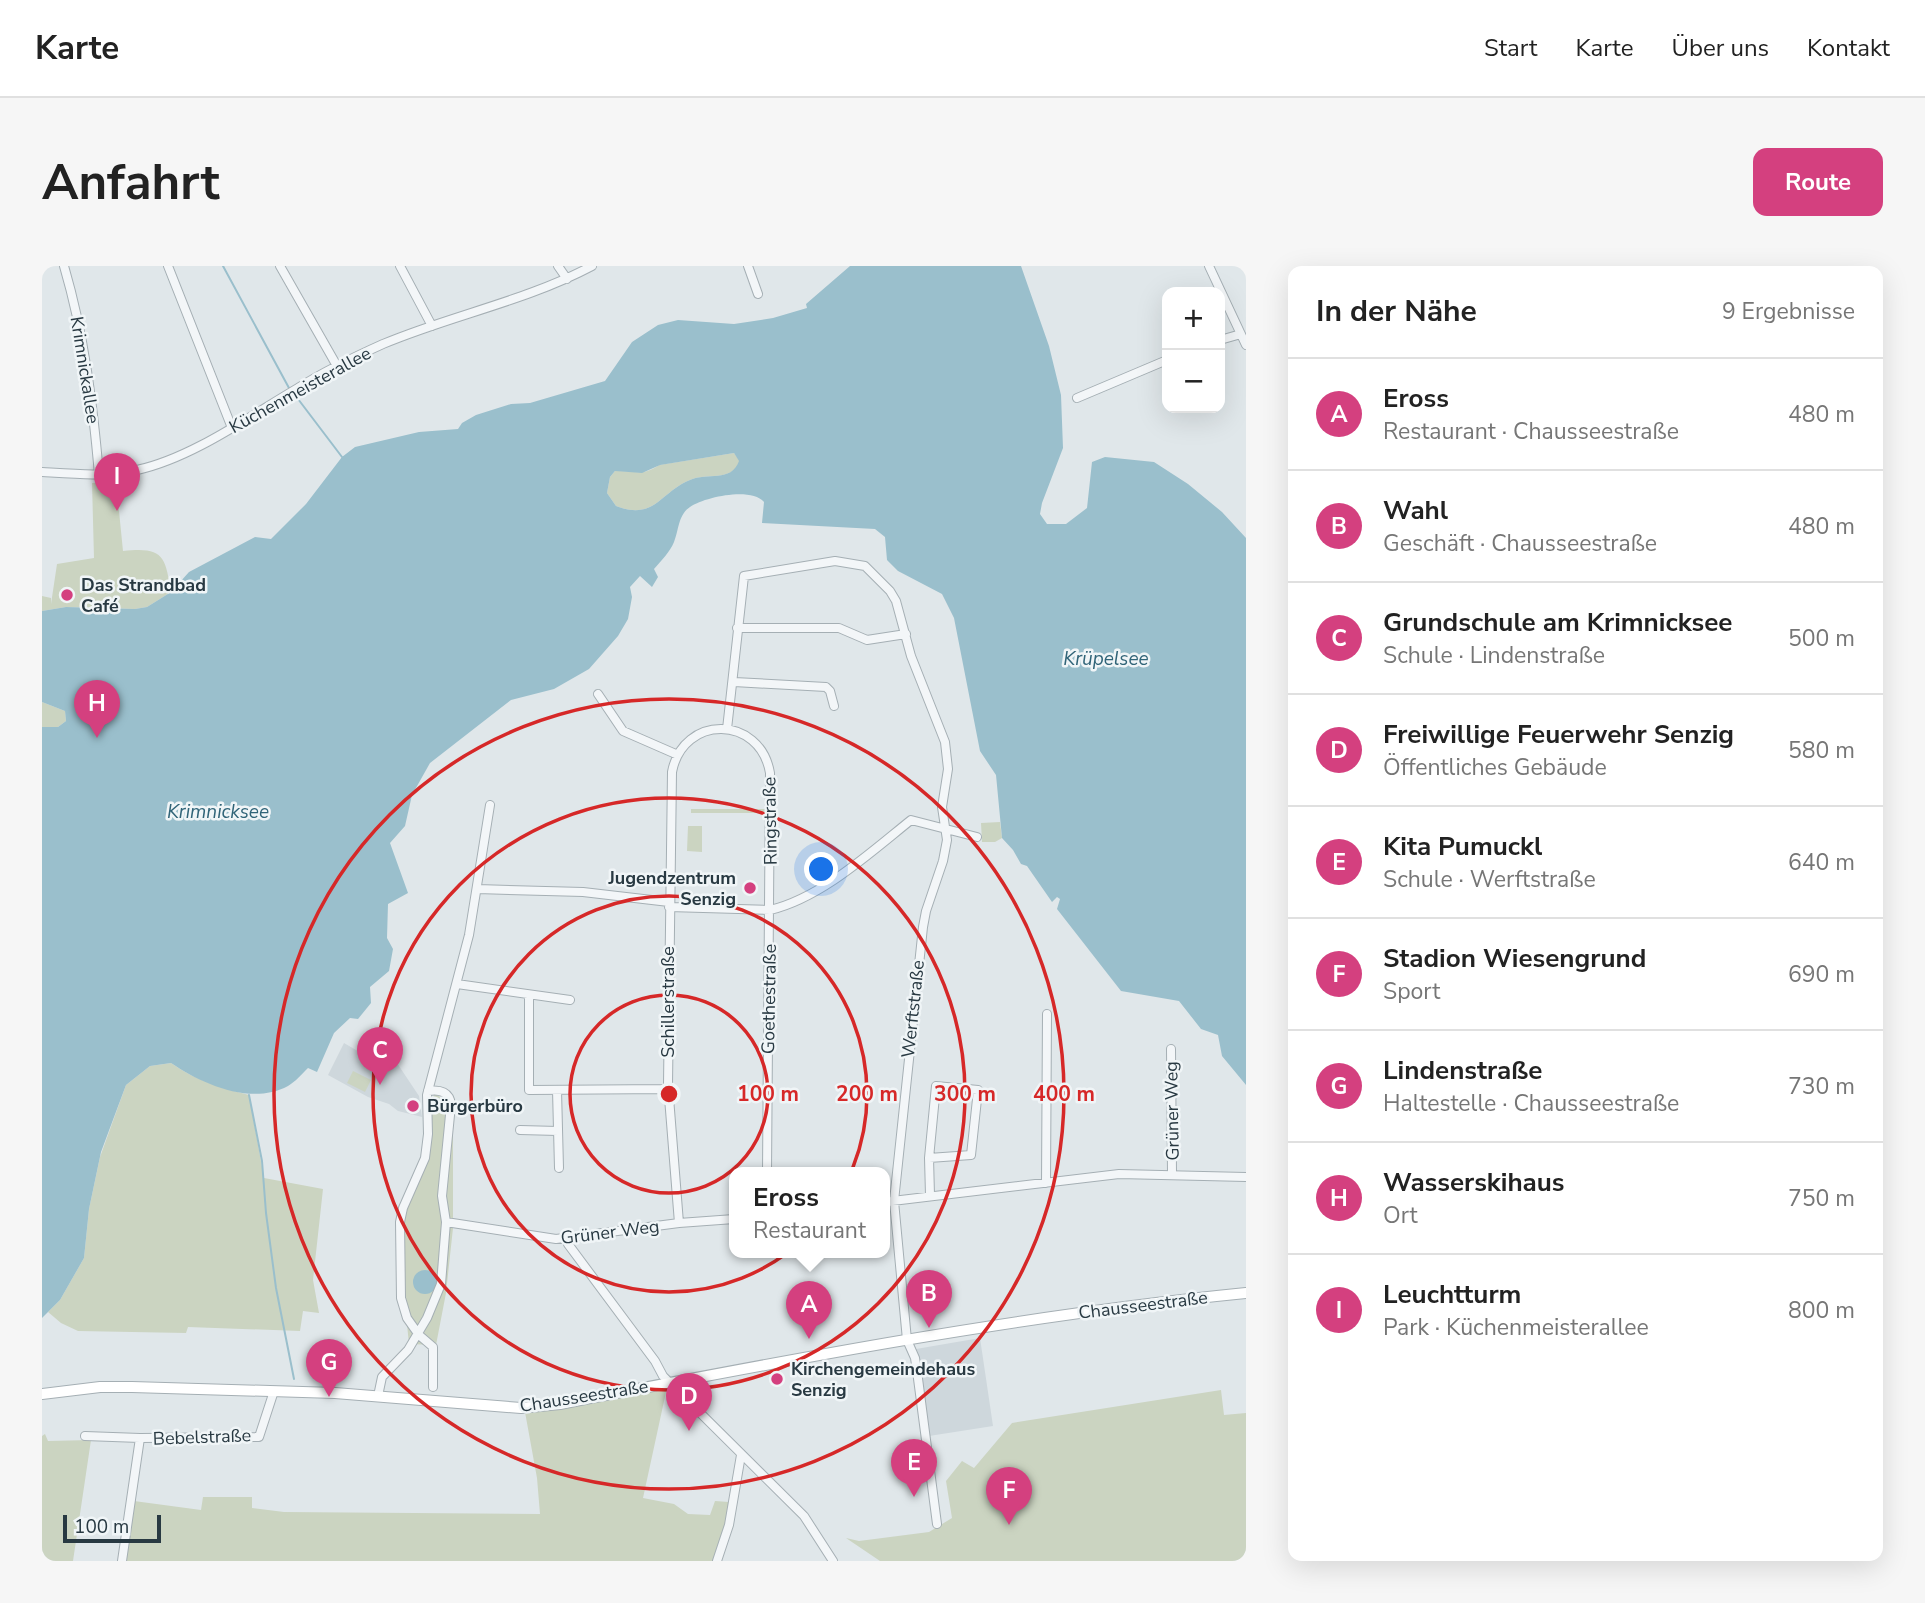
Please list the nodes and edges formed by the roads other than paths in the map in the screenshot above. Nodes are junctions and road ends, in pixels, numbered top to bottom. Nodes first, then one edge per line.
1 (64, 266) edge
2 (168, 266) edge
3 (280, 266) edge
4 (400, 266) edge
5 (558, 266) edge
6 (592, 266) edge
7 (748, 266) edge
8 (1209, 266) edge
9 (567, 279) junction
10 (758, 294) dead end
11 (432, 326) junction
12 (1241, 334) junction
13 (1225, 339) edge
14 (1246, 345) edge
15 (1162, 362) edge
16 (337, 366) junction
17 (1077, 398) dead end
18 (232, 428) junction
19 (42, 472) edge
20 (99, 475) junction
21 (737, 628) junction
22 (906, 634) junction
23 (734, 682) junction
24 (598, 694) dead end
25 (834, 706) dead end
26 (727, 729) junction
27 (678, 755) junction
28 (490, 805) dead end
29 (946, 829) junction
30 (977, 836) dead end
31 (477, 889) junction
32 (669, 904) junction
33 (771, 909) junction
34 (457, 984) junction
35 (529, 995) junction
36 (570, 1000) dead end
37 (1047, 1014) dead end
38 (1171, 1049) dead end
39 (668, 1089) junction
40 (557, 1090) junction
41 (428, 1091) junction
42 (520, 1130) dead end
43 (558, 1131) junction
44 (929, 1158) junction
45 (767, 1167) edge
46 (559, 1168) dead end
47 (1172, 1173) junction
48 (1246, 1177) edge
49 (1046, 1183) junction
50 (930, 1195) junction
51 (890, 1201) edge
52 (894, 1201) junction
53 (729, 1219) edge
54 (446, 1222) junction
55 (679, 1223) junction
56 (566, 1238) junction
57 (1246, 1293) edge
58 (418, 1332) junction
59 (907, 1340) junction
60 (668, 1382) junction
61 (433, 1387) dead end
62 (274, 1391) junction
63 (42, 1394) edge
64 (378, 1396) junction
65 (85, 1436) dead end
66 (141, 1438) junction
67 (741, 1455) junction
68 (937, 1524) dead end
69 (122, 1561) edge
70 (717, 1561) edge
71 (833, 1561) edge

1 - 20 street, Krimnickallee
2 - 18 street
3 - 16 street
4 - 11 street
5 - 9 street
6 - 9 street, Küchenmeisterallee
7 - 10 street
8 - 12 street
9 - 11 street, Küchenmeisterallee
11 - 16 street, Küchenmeisterallee
12 - 13 street
12 - 14 street
15 - 17 street
16 - 18 street, Küchenmeisterallee
18 - 20 street, Küchenmeisterallee
19 - 20 street, Küchenmeisterallee
21 - 22 street
21 - 22 street, Werftstraße
21 - 23 street
22 - 29 street, Werftstraße
23 - 25 street
23 - 26 street
24 - 27 street
26 - 27 street
26 - 33 street, Ringstraße
27 - 32 street
28 - 31 street
29 - 30 street
29 - 33 street
29 - 52 street, Werftstraße
31 - 32 street
31 - 34 street
32 - 33 street
32 - 39 street, Schillerstraße
33 - 45 street, Goethestraße
34 - 35 street
34 - 41 street
35 - 36 street
35 - 40 street
37 - 49 street
38 - 47 street, Grüner Weg
39 - 40 street
39 - 55 street, Schillerstraße
40 - 43 street
41 - 54 street
41 - 58 street
42 - 43 street
43 - 46 street
44 - 44 street
44 - 50 street
47 - 48 street, Grüner Weg
47 - 49 street, Grüner Weg
49 - 50 street, Grüner Weg
50 - 52 street, Grüner Weg
51 - 52 street, Grüner Weg
52 - 59 street, Werftstraße
53 - 55 street, Grüner Weg
54 - 56 street, Grüner Weg
54 - 58 street
55 - 56 street, Grüner Weg
56 - 60 street
57 - 59 main road, Chausseestraße
58 - 61 street
58 - 64 street
59 - 60 main road, Chausseestraße
59 - 68 street, Werftstraße
60 - 64 main road, Chausseestraße
60 - 67 street
62 - 63 main road, Chausseestraße
62 - 64 main road, Chausseestraße
62 - 66 street, Bebelstraße
65 - 66 street, Bebelstraße
66 - 69 street, Bebelstraße
67 - 70 street
67 - 71 street

